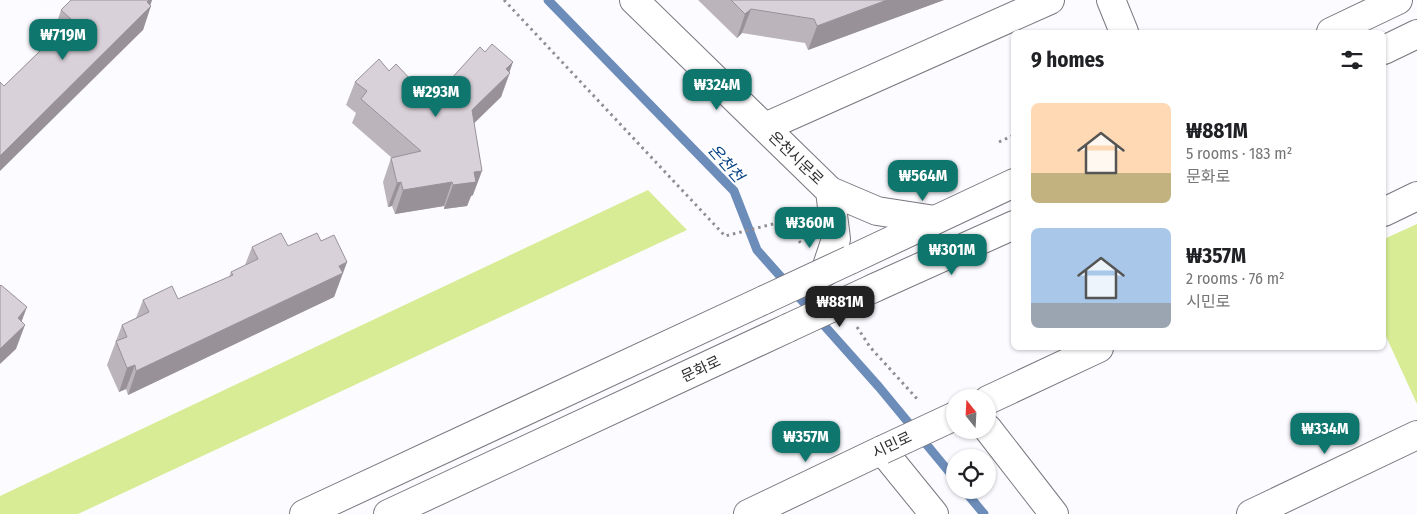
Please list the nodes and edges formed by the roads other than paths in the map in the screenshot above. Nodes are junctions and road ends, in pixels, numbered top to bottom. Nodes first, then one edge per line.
1 (634, 0) edge
2 (1050, 0) edge
3 (1110, 0) edge
4 (1398, 0) edge
5 (1123, 30) edge
6 (1335, 30) edge
7 (1417, 34) edge
8 (1386, 49) edge
9 (765, 128) junction
10 (1011, 184) edge
11 (830, 191) junction
12 (1417, 196) edge
13 (1386, 211) edge
14 (935, 220) junction
15 (1011, 226) edge
16 (843, 249) junction
17 (1095, 350) edge
18 (996, 396) edge
19 (946, 420) edge
20 (1417, 435) edge
21 (996, 439) edge
22 (882, 450) junction
23 (304, 514) edge
24 (388, 514) edge
25 (748, 514) edge
26 (934, 514) edge
27 (1054, 514) edge
28 (1251, 514) edge

1 - 9 main road, 온천시문로
2 - 9 main road
3 - 5 main road
4 - 6 main road
7 - 8 main road
9 - 11 main road, 온천시문로
10 - 14 main road
11 - 14 main road
11 - 16 main road
12 - 13 main road
14 - 16 main road
15 - 24 main road, 문화로, bridge
16 - 23 main road, bridge
17 - 18 main road
19 - 22 main road, 시민로, bridge
20 - 28 main road
21 - 27 main road
22 - 25 main road, 시민로
22 - 26 main road

